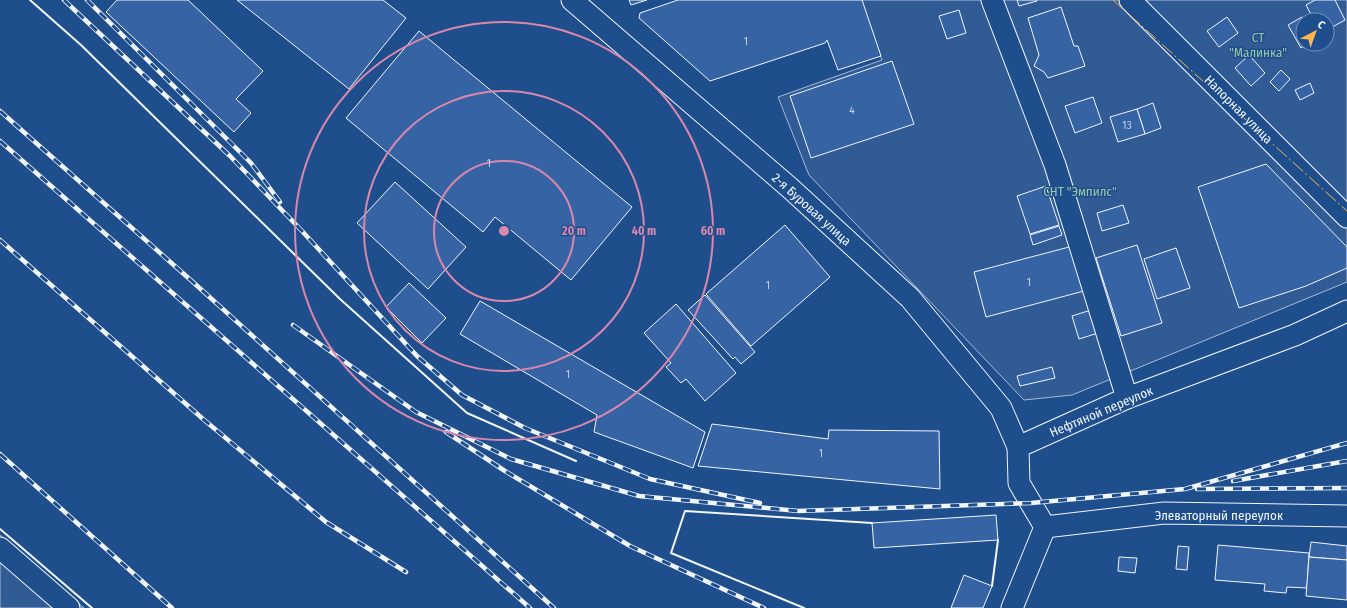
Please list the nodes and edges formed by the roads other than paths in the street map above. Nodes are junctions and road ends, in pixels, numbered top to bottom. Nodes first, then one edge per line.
1 (572, 0) edge
2 (992, 0) edge
3 (1130, 0) edge
4 (1347, 218) edge
5 (1347, 311) edge
6 (1127, 398) junction
7 (1018, 447) junction
8 (1347, 516) edge
9 (1045, 527) junction
10 (0, 548) edge
11 (69, 608) edge
12 (1012, 608) edge

1 - 7 street, 2-я Буровая улица
2 - 6 street
3 - 4 street, Напорная улица
5 - 6 street, Нефтяной переулок
6 - 7 street, Нефтяной переулок
7 - 9 street
8 - 9 street, Элеваторный переулок
9 - 12 street
10 - 11 street

